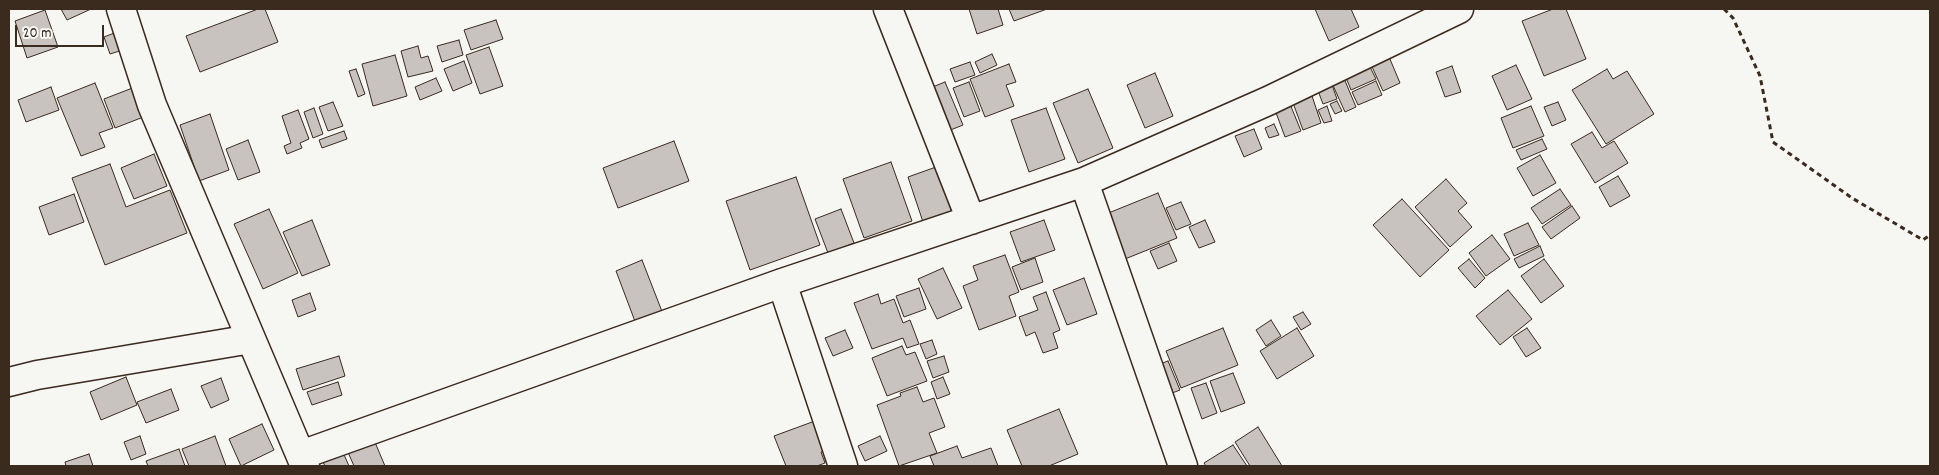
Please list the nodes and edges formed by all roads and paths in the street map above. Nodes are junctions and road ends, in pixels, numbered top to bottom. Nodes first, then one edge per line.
1 (121, 9) edge
2 (888, 9) edge
3 (1459, 9) edge
4 (1724, 9) edge
5 (1084, 182) junction
6 (971, 220) junction
7 (1930, 235) edge
8 (782, 284) junction
9 (251, 339) junction
10 (9, 382) edge
11 (303, 461) edge
12 (843, 466) edge
13 (1183, 466) edge

1 - 9 street
2 - 6 street
3 - 5 street
4 - 7 path
5 - 6 street
5 - 13 street
6 - 8 street
8 - 11 street
8 - 12 street
9 - 10 street
9 - 11 street

